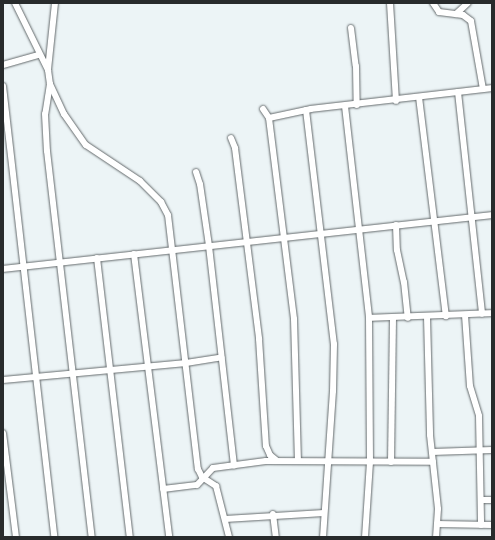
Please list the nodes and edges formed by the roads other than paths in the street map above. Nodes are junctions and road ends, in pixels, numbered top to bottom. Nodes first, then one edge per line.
1 (15, 3) edge
2 (56, 3) edge
3 (390, 3) edge
4 (433, 3) edge
5 (468, 3) edge
6 (456, 14) junction
7 (350, 28) dead end
8 (39, 55) junction
9 (3, 65) edge
10 (48, 70) junction
11 (50, 84) junction
12 (3, 86) edge
13 (492, 88) edge
14 (483, 89) junction
15 (458, 92) junction
16 (419, 98) junction
17 (396, 101) junction
18 (357, 105) junction
19 (345, 106) junction
20 (263, 108) dead end
21 (306, 110) junction
22 (269, 118) junction
23 (231, 138) dead end
24 (196, 172) dead end
25 (492, 215) edge
26 (471, 217) junction
27 (433, 221) junction
28 (396, 225) junction
29 (358, 228) junction
30 (321, 235) junction
31 (284, 239) junction
32 (247, 242) junction
33 (209, 246) junction
34 (172, 250) junction
35 (134, 254) junction
36 (98, 258) junction
37 (60, 263) junction
38 (23, 268) junction
39 (3, 269) edge
40 (492, 313) edge
41 (482, 314) junction
42 (465, 315) junction
43 (446, 316) junction
44 (427, 317) junction
45 (369, 318) junction
46 (393, 318) junction
47 (408, 318) junction
48 (222, 357) junction
49 (186, 363) junction
50 (147, 366) junction
51 (110, 370) junction
52 (72, 373) junction
53 (36, 377) junction
54 (3, 380) edge
55 (3, 433) edge
56 (492, 450) edge
57 (480, 451) junction
58 (432, 452) junction
59 (298, 459) junction
60 (330, 459) junction
61 (276, 460) junction
62 (370, 462) junction
63 (391, 462) junction
64 (433, 462) junction
65 (234, 466) junction
66 (204, 479) junction
67 (163, 488) junction
68 (3, 490) edge
69 (10, 490) junction
70 (481, 500) junction
71 (492, 500) edge
72 (324, 513) junction
73 (273, 514) junction
74 (225, 520) junction
75 (437, 524) junction
76 (482, 525) junction
77 (492, 525) edge
78 (16, 537) edge
79 (54, 537) edge
80 (92, 537) edge
81 (130, 537) edge
82 (169, 537) edge
83 (229, 537) edge
84 (276, 537) edge
85 (323, 537) edge
86 (365, 537) edge
87 (436, 537) edge

1 - 8 street
2 - 10 street
3 - 17 street
4 - 6 street
5 - 6 street
6 - 14 street
7 - 18 street
8 - 9 street
8 - 10 street
10 - 11 street
11 - 34 street
11 - 37 street
12 - 38 street
13 - 14 street
14 - 15 street
15 - 16 street
15 - 26 street
16 - 17 street
16 - 27 street
17 - 18 street
18 - 19 street
19 - 21 street
19 - 29 street
20 - 22 street
21 - 22 street
21 - 30 street
22 - 31 street
23 - 32 street
24 - 33 street
25 - 26 street
26 - 27 street
26 - 41 street
27 - 28 street
27 - 43 street
28 - 29 street
28 - 47 street
29 - 30 street
29 - 45 street
30 - 31 street
30 - 60 street
31 - 32 street
31 - 59 street
32 - 33 street
32 - 61 street
33 - 34 street
33 - 48 street
34 - 35 street
34 - 49 street
35 - 36 street
35 - 50 street
36 - 37 street
36 - 51 street
37 - 38 street
37 - 52 street
38 - 39 street
38 - 53 street
40 - 41 street
41 - 42 street
42 - 43 street
42 - 57 street
43 - 44 street
44 - 47 street
44 - 58 street
45 - 46 street
45 - 62 street
46 - 47 street
46 - 63 street
48 - 49 street
48 - 65 street
49 - 50 street
49 - 66 street
50 - 51 street
50 - 67 street
51 - 52 street
51 - 81 street
52 - 53 street
52 - 80 street
53 - 54 street
53 - 79 street
55 - 69 street
56 - 57 street
57 - 58 street
57 - 70 street
58 - 64 street
59 - 60 street
59 - 61 street
60 - 62 street
60 - 72 street
61 - 65 street
62 - 63 street
62 - 86 street
63 - 64 street
64 - 75 street
65 - 66 street
66 - 67 street
66 - 74 street
67 - 82 street
68 - 69 street
69 - 78 street
70 - 71 street
70 - 76 street
72 - 73 street
72 - 85 street
73 - 74 street
73 - 84 street
74 - 83 street
75 - 76 street
75 - 87 street
76 - 77 street

